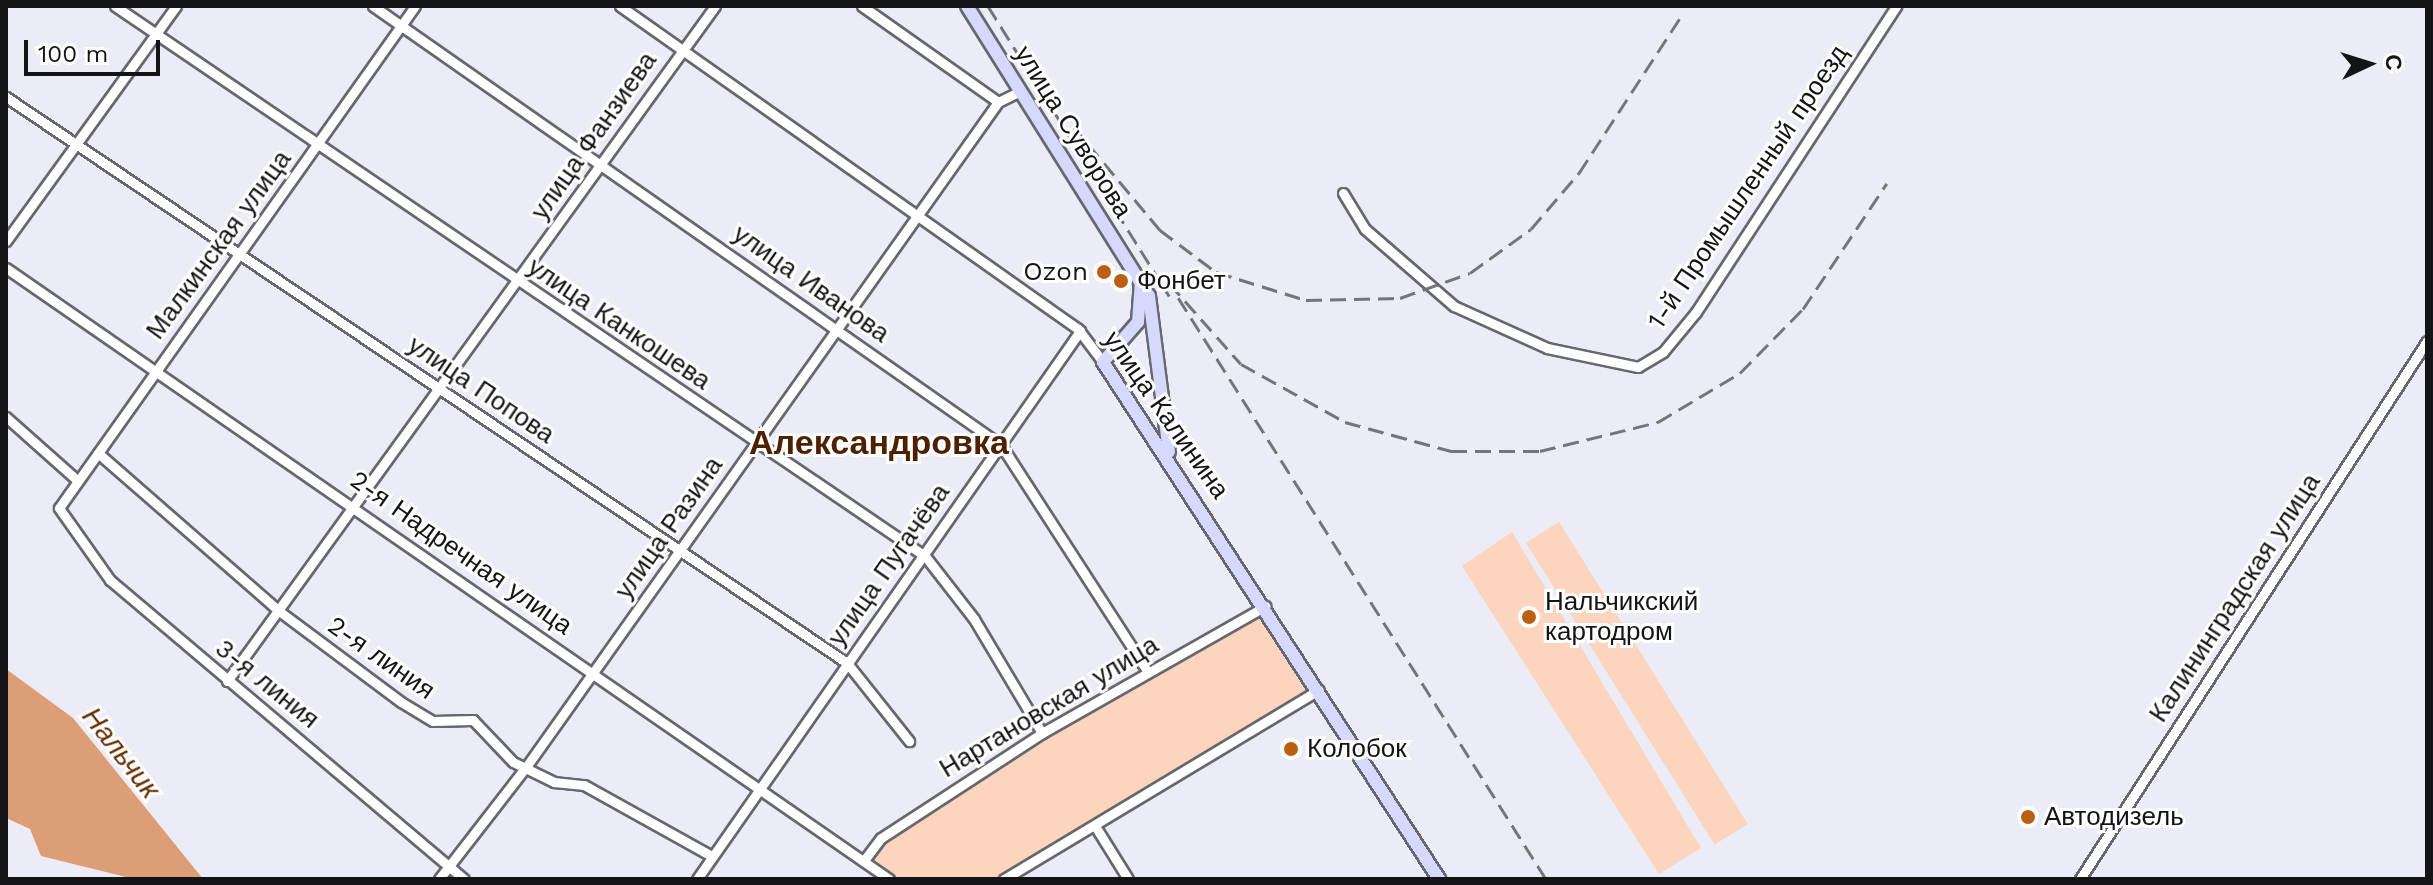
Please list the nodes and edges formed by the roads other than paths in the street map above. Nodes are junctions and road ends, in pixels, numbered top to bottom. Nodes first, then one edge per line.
1 (115, 6) edge
2 (176, 6) edge
3 (373, 6) edge
4 (415, 6) edge
5 (620, 6) edge
6 (715, 6) edge
7 (862, 6) edge
8 (967, 6) edge
9 (1896, 6) edge
10 (401, 26) junction
11 (156, 35) junction
12 (681, 49) junction
13 (1021, 91) junction
14 (6, 97) edge
15 (998, 102) junction
16 (318, 145) junction
17 (76, 146) junction
18 (601, 165) junction
19 (1343, 193) dead end
20 (917, 215) junction
21 (6, 241) edge
22 (239, 256) junction
23 (6, 268) edge
24 (1141, 281) junction
25 (518, 282) junction
26 (834, 327) junction
27 (1080, 331) junction
28 (2427, 341) edge
29 (1103, 362) junction
30 (157, 368) junction
31 (440, 389) junction
32 (6, 417) edge
33 (756, 443) junction
34 (1001, 445) junction
35 (98, 453) junction
36 (1171, 459) junction
37 (77, 480) junction
38 (59, 508) joint
39 (356, 508) junction
40 (680, 549) junction
41 (925, 556) junction
42 (1266, 606) junction
43 (279, 611) junction
44 (847, 663) junction
45 (1147, 671) junction
46 (593, 672) junction
47 (227, 681) junction
48 (1319, 690) junction
49 (1042, 733) junction
50 (909, 741) dead end
51 (526, 767) junction
52 (762, 784) junction
53 (1095, 826) junction
54 (710, 855) junction
55 (865, 859) junction
56 (449, 866) junction
57 (439, 879) edge
58 (464, 879) edge
59 (697, 879) edge
60 (889, 879) edge
61 (1004, 879) edge
62 (1128, 879) edge
63 (1439, 879) edge
64 (2080, 879) edge

1 - 11 street, улица Канкошева
2 - 11 street
3 - 10 street, улица Иванова
4 - 10 street, Малкинская улица
5 - 12 street, улица Калинина
6 - 12 street, улица Фанзиева
7 - 15 street
8 - 13 main road, улица Суворова
9 - 19 street, 1-й Промышленный проезд
10 - 16 street, Малкинская улица
10 - 18 street, улица Иванова
11 - 16 street, улица Канкошева
11 - 17 street
12 - 18 street, улица Фанзиева
12 - 20 street, улица Калинина
13 - 15 street, улица Разина
13 - 24 main road, улица Суворова
14 - 17 street, улица Попова
15 - 20 street, улица Разина
16 - 22 street, Малкинская улица
16 - 25 street, улица Канкошева
17 - 21 street
17 - 22 street, улица Попова
18 - 25 street, улица Фанзиева
18 - 26 street, улица Иванова
20 - 26 street, улица Разина
20 - 27 street, улица Калинина
22 - 30 street, Малкинская улица
22 - 31 street, улица Попова
23 - 30 street, 2-я Надречная улица
24 - 29 main road
24 - 36 main road, улица Суворова
25 - 31 street, улица Фанзиева
25 - 33 street, улица Канкошева
26 - 33 street, улица Разина
26 - 34 street, улица Иванова
27 - 29 street, улица Калинина
27 - 34 street, улица Пугачёва
28 - 64 street, Калининградская улица
29 - 36 main road, улица Калинина
30 - 35 street, Малкинская улица
30 - 39 street, 2-я Надречная улица
31 - 39 street, улица Фанзиева
31 - 40 street, улица Попова
32 - 37 street
33 - 40 street, улица Разина
33 - 41 street, улица Канкошева
34 - 41 street, улица Пугачёва
34 - 45 street, улица Иванова
35 - 37 street, Малкинская улица
35 - 43 street, 2-я линия
36 - 42 main road, улица Калинина
37 - 38 street, Малкинская улица
38 - 47 street, 3-я линия
39 - 43 street, улица Фанзиева
39 - 46 street, 2-я Надречная улица
40 - 44 street, улица Попова
40 - 46 street, улица Разина
41 - 44 street, улица Пугачёва
41 - 49 street, улица Канкошева
42 - 45 street, Нартановская улица
42 - 48 main road, улица Калинина
43 - 47 street, улица Фанзиева
43 - 51 street, 2-я линия
44 - 50 street, улица Попова
44 - 52 street, улица Пугачёва
45 - 49 street, Нартановская улица
46 - 51 street, улица Разина
46 - 52 street, 2-я Надречная улица
47 - 56 street, 3-я линия
48 - 53 street
48 - 63 main road, улица Калинина
49 - 55 street, Нартановская улица
51 - 54 street, 2-я линия
51 - 56 street, улица Разина
52 - 54 street
52 - 55 street, 2-я Надречная улица
53 - 61 street
53 - 62 street
54 - 59 street
55 - 60 street, 2-я Надречная улица
56 - 57 street, улица Разина
56 - 58 street, 3-я линия

